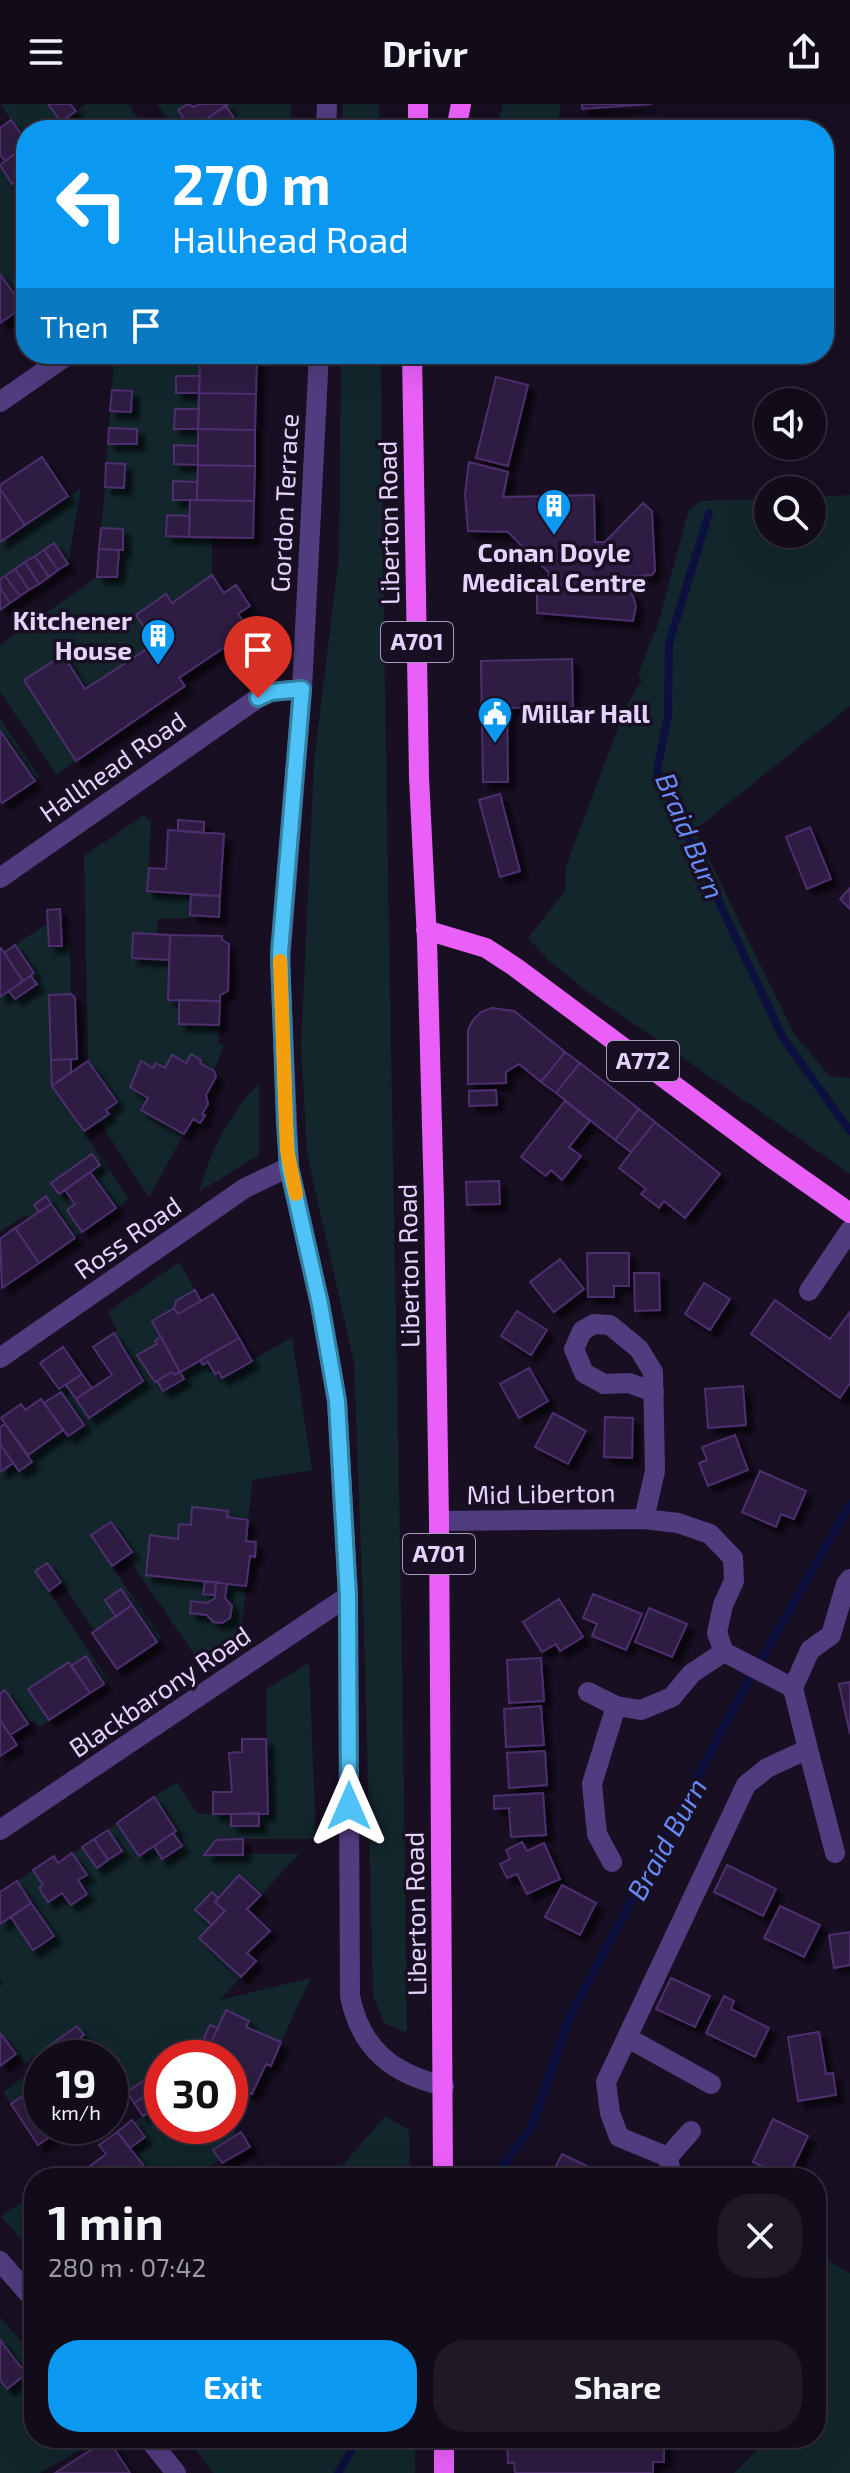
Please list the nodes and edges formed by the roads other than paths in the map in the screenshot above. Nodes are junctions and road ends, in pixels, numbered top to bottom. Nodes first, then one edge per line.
1 (55, 364) edge
2 (318, 364) edge
3 (412, 364) edge
4 (0, 402) edge
5 (302, 689) junction
6 (0, 878) edge
7 (426, 930) junction
8 (289, 1167) junction
9 (850, 1213) edge
10 (850, 1230) edge
11 (809, 1291) dead end
12 (0, 1358) edge
13 (654, 1392) dead end
14 (644, 1519) junction
15 (439, 1521) junction
16 (850, 1579) edge
17 (348, 1596) junction
18 (724, 1652) junction
19 (793, 1688) junction
20 (588, 1692) dead end
21 (616, 1706) junction
22 (808, 1749) junction
23 (0, 1830) edge
24 (835, 1853) dead end
25 (612, 1862) dead end
26 (628, 2038) junction
27 (711, 2084) dead end
28 (444, 2086) junction
29 (691, 2131) dead end
30 (443, 2168) edge
31 (670, 2168) edge
32 (0, 2261) edge
33 (24, 2289) edge
34 (156, 2448) edge
35 (444, 2448) edge
36 (176, 2473) edge
37 (444, 2473) edge

1 - 4 street
2 - 5 street, Gordon Terrace
3 - 7 main road, Liberton Road / A701
5 - 6 street, Hallhead Road
5 - 8 street, Gordon Terrace
7 - 9 main road, A772
7 - 15 main road, Liberton Road / A701
8 - 12 street, Ross Road
8 - 17 street, Gordon Terrace
10 - 11 street
13 - 14 street, Mid Liberton
14 - 15 street, Mid Liberton
14 - 18 street, Mid Liberton
15 - 28 main road, Liberton Road / A701
16 - 19 street
17 - 23 street, Blackbarony Road
17 - 28 street, Gordon Terrace
18 - 19 street
18 - 21 street
19 - 22 street
20 - 21 street
21 - 25 street
22 - 24 street
22 - 26 street
26 - 27 street
26 - 31 street
28 - 30 main road, Liberton Road / A701
29 - 31 street
32 - 33 street
34 - 36 street
35 - 37 main road

